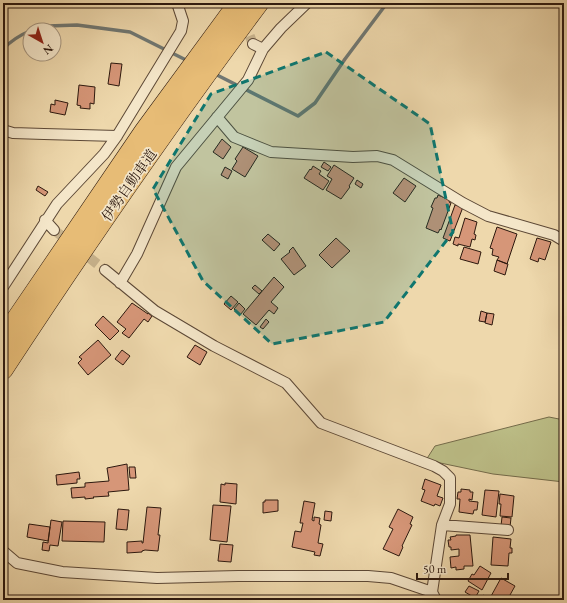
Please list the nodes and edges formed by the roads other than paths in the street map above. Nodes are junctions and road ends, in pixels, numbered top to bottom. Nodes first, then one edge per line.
1 (177, 3) edge
2 (238, 3) edge
3 (259, 3) edge
4 (307, 3) edge
5 (253, 44) tunnel mouth
6 (263, 49) junction
7 (217, 117) junction
8 (3, 130) edge
9 (118, 136) junction
10 (45, 220) junction
11 (54, 230) tunnel mouth
12 (564, 241) edge
13 (105, 270) tunnel mouth
14 (120, 283) junction
15 (3, 287) edge
16 (3, 338) edge
17 (3, 370) edge
18 (442, 525) junction
19 (508, 530) dead end
20 (3, 551) edge
21 (434, 596) edge

1 - 9 street
2 - 16 highway, 伊勢自動車道
3 - 17 highway, 伊勢自動車道
4 - 6 street
5 - 6 street
6 - 7 street
7 - 12 street
7 - 14 street
8 - 9 street
9 - 10 street
10 - 11 street
10 - 15 street
13 - 14 street
14 - 18 street
18 - 19 street
18 - 21 street
20 - 21 street

